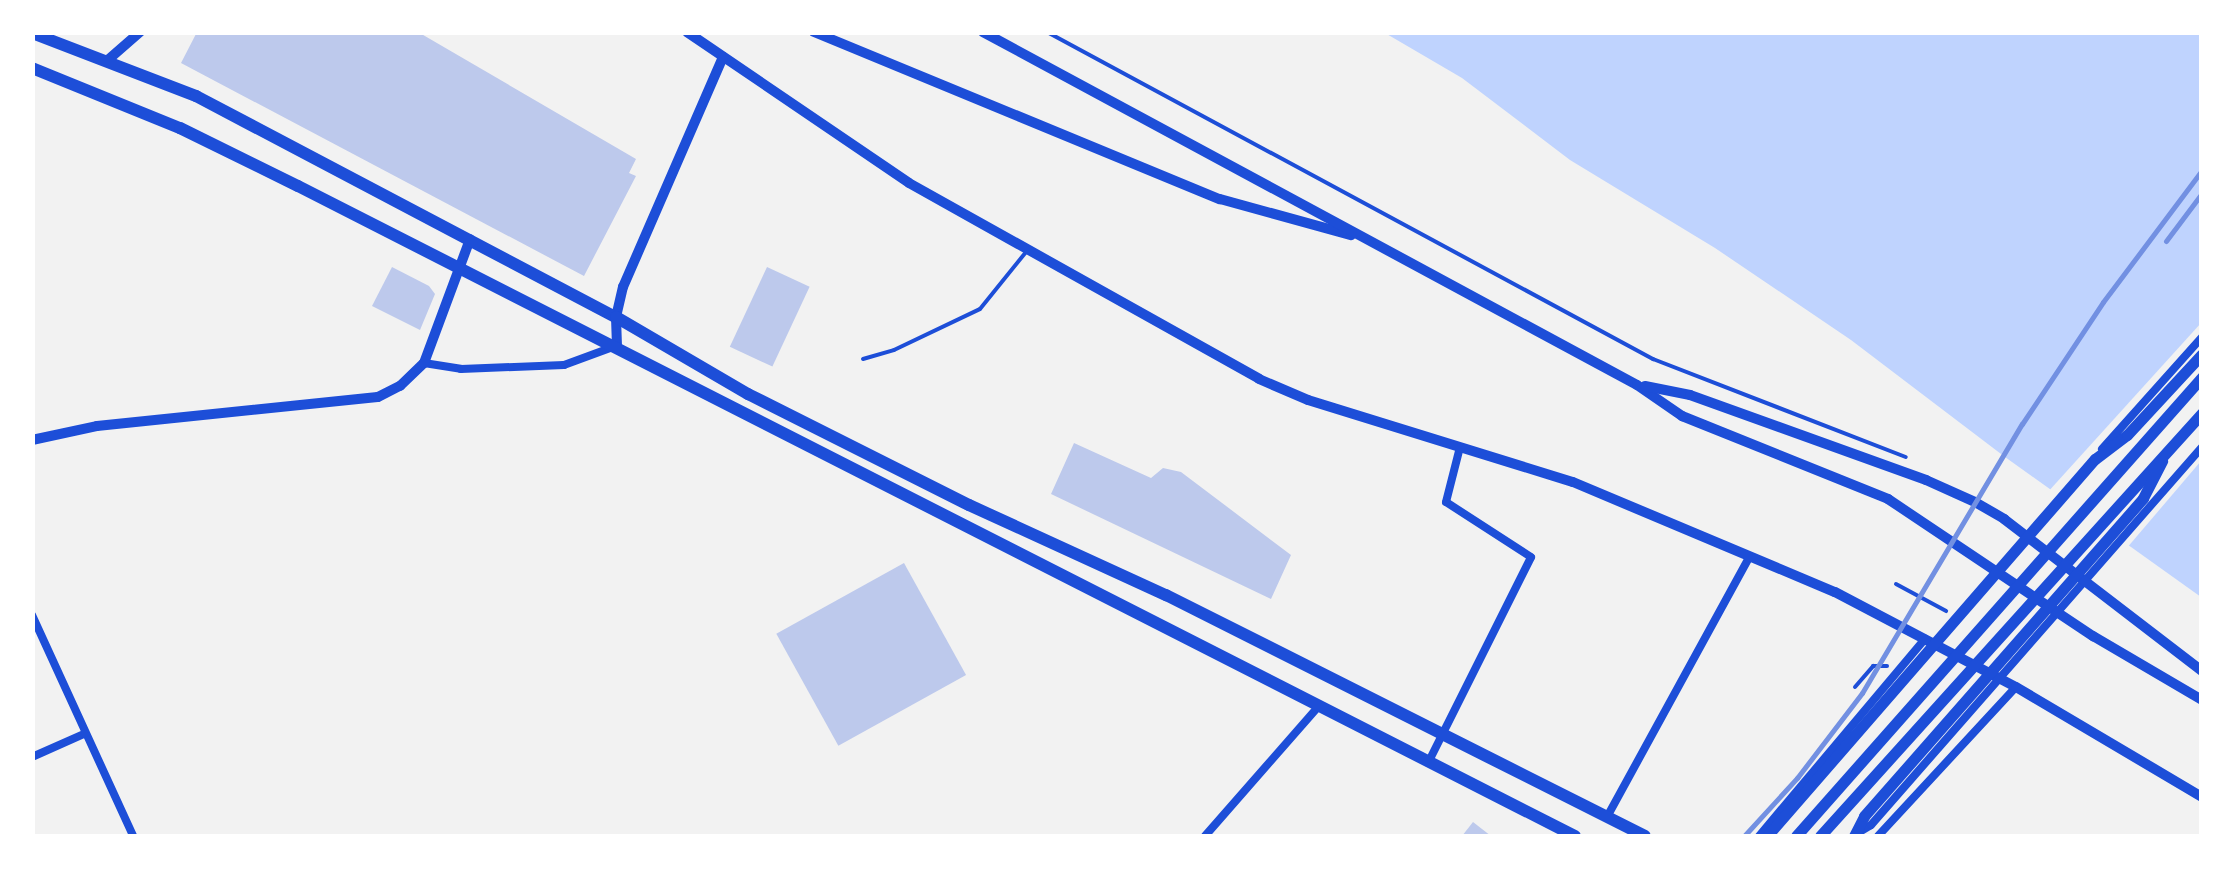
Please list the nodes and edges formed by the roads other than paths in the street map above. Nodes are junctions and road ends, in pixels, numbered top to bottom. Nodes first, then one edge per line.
1 (140, 32) edge
2 (687, 32) edge
3 (814, 32) edge
4 (983, 32) edge
5 (32, 33) edge
6 (722, 56) junction
7 (109, 59) junction
8 (32, 68) edge
9 (470, 239) junction
10 (1372, 241) junction
11 (1026, 252) junction
12 (459, 267) junction
13 (616, 317) junction
14 (2202, 337) edge
15 (617, 346) junction
16 (2202, 354) edge
17 (863, 359) dead end
18 (424, 363) junction
19 (2202, 376) edge
20 (1638, 384) junction
21 (2202, 412) edge
22 (32, 440) edge
23 (1460, 447) junction
24 (2202, 447) edge
25 (2169, 449) junction
26 (2096, 459) junction
27 (1749, 558) junction
28 (32, 615) edge
29 (1925, 640) junction
30 (2202, 671) edge
31 (2016, 687) junction
32 (2202, 700) edge
33 (1318, 707) junction
34 (1442, 732) junction
35 (84, 734) junction
36 (32, 756) edge
37 (1428, 762) junction
38 (2202, 797) edge
39 (1607, 817) junction
40 (1855, 835) edge
41 (132, 836) edge
42 (1205, 836) edge
43 (1575, 836) edge
44 (1644, 836) edge
45 (1763, 836) edge
46 (1796, 836) edge
47 (1820, 836) edge
48 (1878, 836) edge

1 - 7 street
2 - 6 street
3 - 10 street
4 - 10 street
5 - 7 main road
6 - 11 street
6 - 13 street
7 - 9 main road
8 - 12 main road
9 - 12 street
9 - 13 main road
10 - 20 street
11 - 17 lane
11 - 23 street
12 - 15 main road
12 - 18 street
13 - 15 street
13 - 34 main road
14 - 26 street
15 - 18 street
15 - 33 main road
16 - 26 main road
18 - 22 street
19 - 46 main road
20 - 30 street
20 - 32 street
21 - 25 main road
23 - 27 street
23 - 34 street
24 - 40 street
25 - 40 main road
25 - 47 main road
26 - 45 main road
27 - 29 street
27 - 39 street
28 - 35 street
29 - 31 street
29 - 45 street
31 - 38 street
31 - 48 street
33 - 37 main road
33 - 42 street
34 - 37 street
34 - 39 main road
35 - 36 street
35 - 41 street
37 - 43 main road
39 - 44 main road

